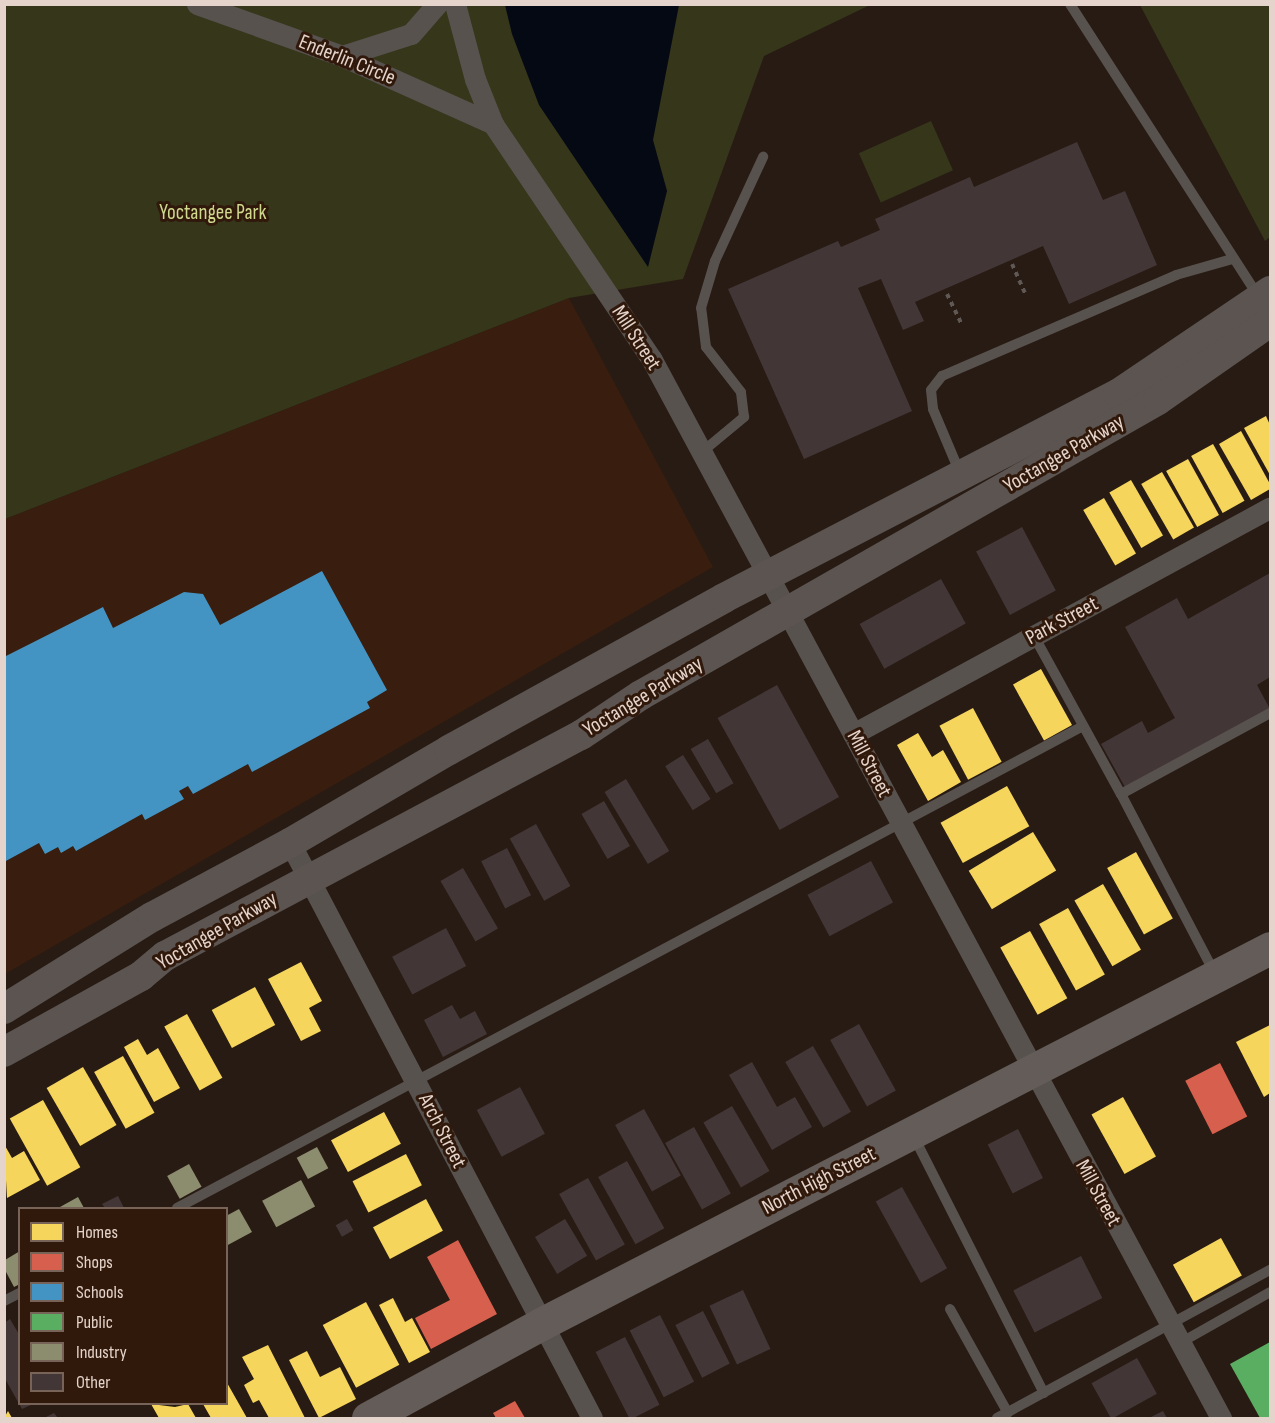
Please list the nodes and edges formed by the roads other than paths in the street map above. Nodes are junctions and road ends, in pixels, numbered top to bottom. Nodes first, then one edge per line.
1 (197, 4) edge
2 (437, 4) edge
3 (455, 4) edge
4 (1070, 4) edge
5 (342, 56) junction
6 (493, 124) junction
7 (763, 157) dead end
8 (1232, 260) junction
9 (1268, 307) edge
10 (702, 452) junction
11 (961, 476) junction
12 (1270, 508) edge
13 (768, 576) junction
14 (788, 612) junction
15 (1034, 636) junction
16 (1270, 713) edge
17 (1083, 726) junction
18 (853, 734) junction
19 (1121, 794) junction
20 (902, 824) junction
21 (290, 843) junction
22 (310, 880) junction
23 (1270, 948) edge
24 (1217, 977) junction
25 (4, 1009) edge
26 (4, 1052) edge
27 (1032, 1072) junction
28 (416, 1080) junction
29 (912, 1133) junction
30 (181, 1207) edge
31 (1270, 1270) edge
32 (1270, 1292) edge
33 (18, 1294) edge
34 (4, 1301) edge
35 (950, 1309) dead end
36 (541, 1324) junction
37 (1175, 1334) junction
38 (1044, 1393) junction
39 (1008, 1413) junction
40 (368, 1419) edge
41 (592, 1419) edge
42 (997, 1419) edge
43 (1221, 1419) edge

1 - 5 street, Enderlin Circle
2 - 5 street
3 - 6 street, Mill Street
4 - 8 lane
5 - 6 street, Enderlin Circle
6 - 10 street, Mill Street
7 - 10 lane
8 - 9 lane
8 - 11 lane
9 - 11 street, Yoctangee Parkway
9 - 14 street, Yoctangee Parkway
10 - 13 street, Mill Street
11 - 13 street, Yoctangee Parkway
12 - 15 street, Park Street
13 - 14 street, Mill Street
13 - 21 street, Yoctangee Parkway
14 - 18 street, Mill Street
14 - 22 street, Yoctangee Parkway
15 - 17 lane
15 - 18 street, Park Street
16 - 19 lane
17 - 19 lane
17 - 20 lane
18 - 20 street, Mill Street
19 - 24 lane
20 - 27 street, Mill Street
20 - 28 lane
21 - 22 street, Arch Street
21 - 25 street, Yoctangee Parkway
22 - 26 street, Yoctangee Parkway
22 - 28 street, Arch Street
23 - 24 main road, North High Street
24 - 27 main road, North High Street
27 - 29 main road, North High Street
27 - 37 street, Mill Street
28 - 30 lane
28 - 36 street, Arch Street
29 - 36 main road, North High Street
29 - 38 lane
31 - 37 lane
32 - 37 lane
33 - 34 lane
35 - 39 lane
36 - 40 main road, North High Street
36 - 41 street, Arch Street
37 - 38 lane
37 - 43 street, Mill Street
38 - 39 lane
39 - 42 lane

